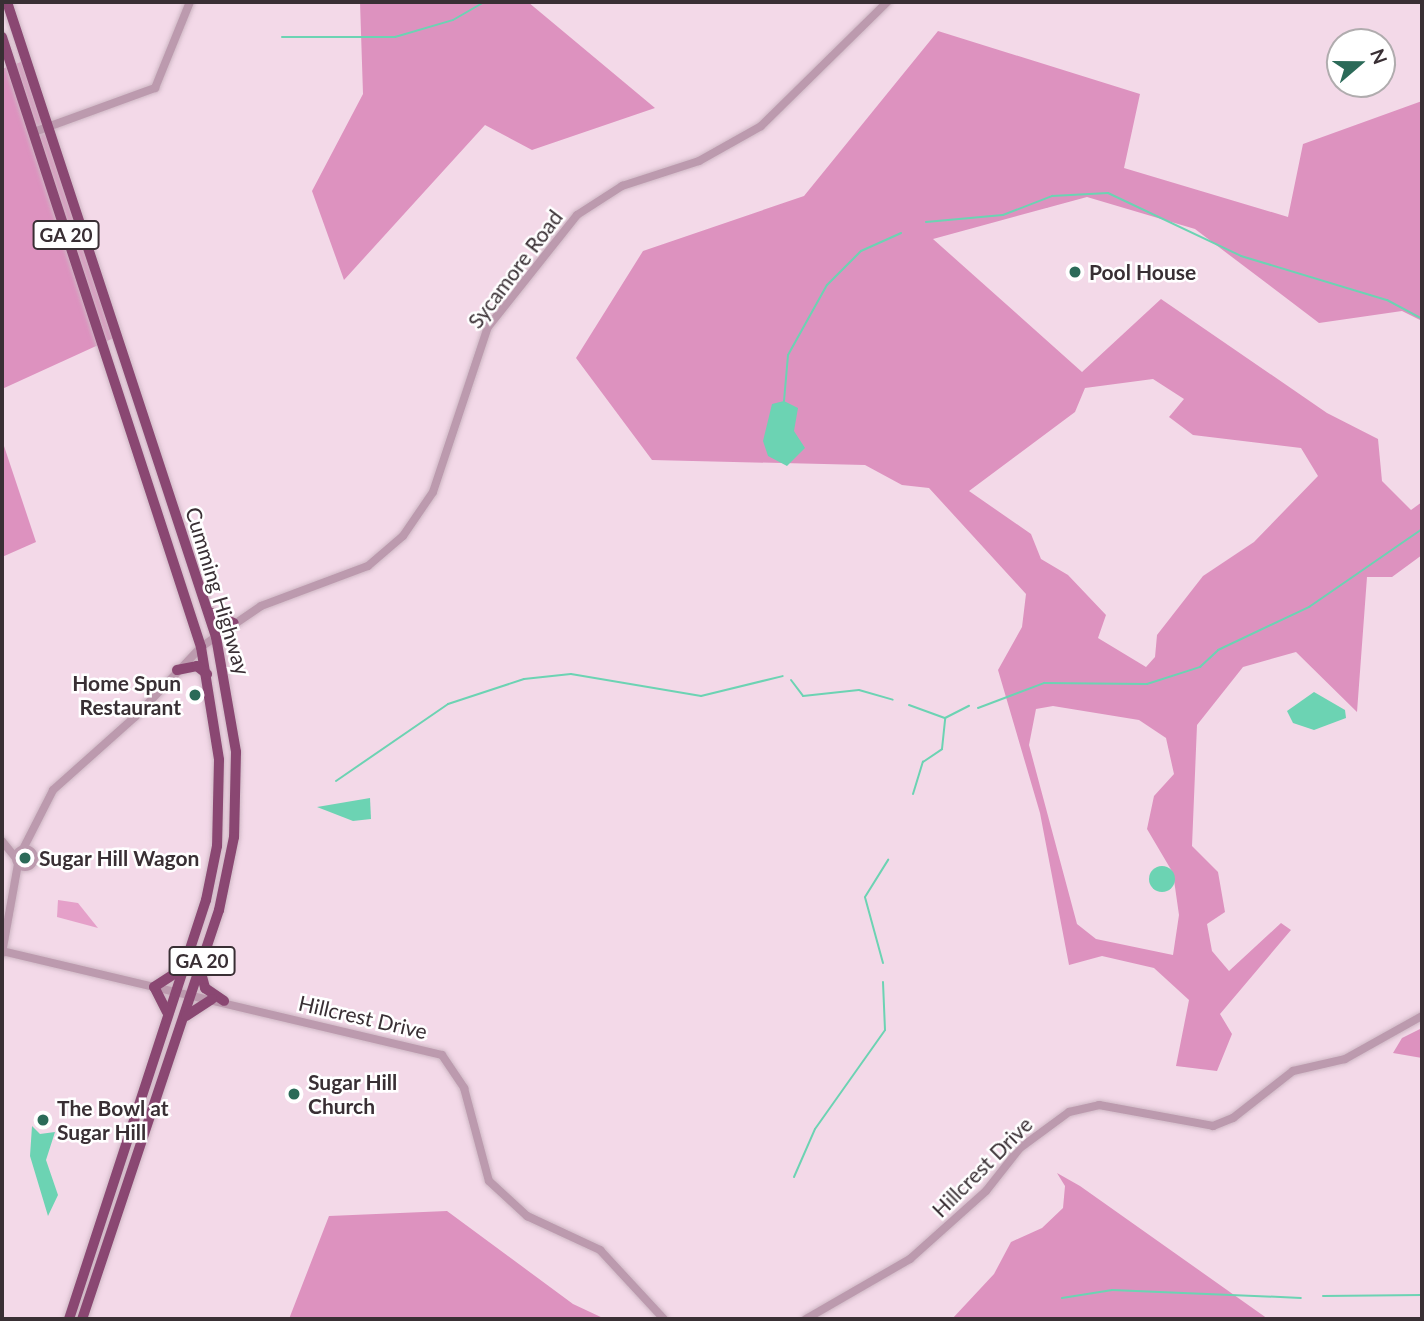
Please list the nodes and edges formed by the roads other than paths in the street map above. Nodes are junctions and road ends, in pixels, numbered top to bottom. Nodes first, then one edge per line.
1 (8, 2) edge
2 (190, 2) edge
3 (887, 2) edge
4 (2, 37) edge
5 (48, 127) junction
6 (34, 132) junction
7 (206, 609) junction
8 (234, 624) junction
9 (216, 637) junction
10 (201, 647) junction
11 (177, 670) junction
12 (207, 674) junction
13 (32, 832) junction
14 (2, 841) edge
15 (33, 853) junction
16 (19, 855) junction
17 (30, 866) junction
18 (19, 883) junction
19 (2, 952) edge
20 (183, 968) junction
21 (200, 968) junction
22 (154, 987) junction
23 (176, 990) junction
24 (191, 995) junction
25 (218, 1000) junction
26 (167, 1015) junction
27 (1422, 1016) edge
28 (182, 1020) junction
29 (69, 1319) edge
30 (82, 1319) edge
31 (664, 1319) edge
32 (806, 1319) edge

1 - 5 highway, Cumming Highway / GA 20
2 - 5 street
3 - 8 street, Sycamore Road
4 - 6 highway, Cumming Highway / GA 20
5 - 6 street
5 - 7 highway, Cumming Highway / GA 20
6 - 10 highway, Cumming Highway / GA 20
7 - 8 highway
7 - 9 highway, Cumming Highway / GA 20
8 - 9 street, Sycamore Road
9 - 10 street, Sycamore Road
9 - 21 highway, Cumming Highway / GA 20
10 - 11 street, Sycamore Road
10 - 12 highway, Cumming Highway / GA 20
11 - 12 highway
11 - 13 street, Sycamore Road
12 - 20 highway, Cumming Highway / GA 20
13 - 15 street
13 - 16 street, Sycamore Road
14 - 16 street
15 - 16 street
15 - 17 street
16 - 17 street
16 - 18 street
17 - 18 street
18 - 19 street
19 - 22 street, Hillcrest Drive
20 - 22 highway
20 - 23 highway, Cumming Highway / GA 20
21 - 24 highway, Cumming Highway / GA 20
21 - 25 highway
22 - 23 street, Hillcrest Drive
22 - 26 highway
23 - 24 street, Hillcrest Drive
23 - 26 highway, Cumming Highway / GA 20
24 - 25 street, Hillcrest Drive
24 - 28 highway, Cumming Highway / GA 20
25 - 28 highway
25 - 31 street, Hillcrest Drive
26 - 29 highway, Cumming Highway / GA 20
27 - 32 street, Hillcrest Drive
28 - 30 highway, Cumming Highway / GA 20

